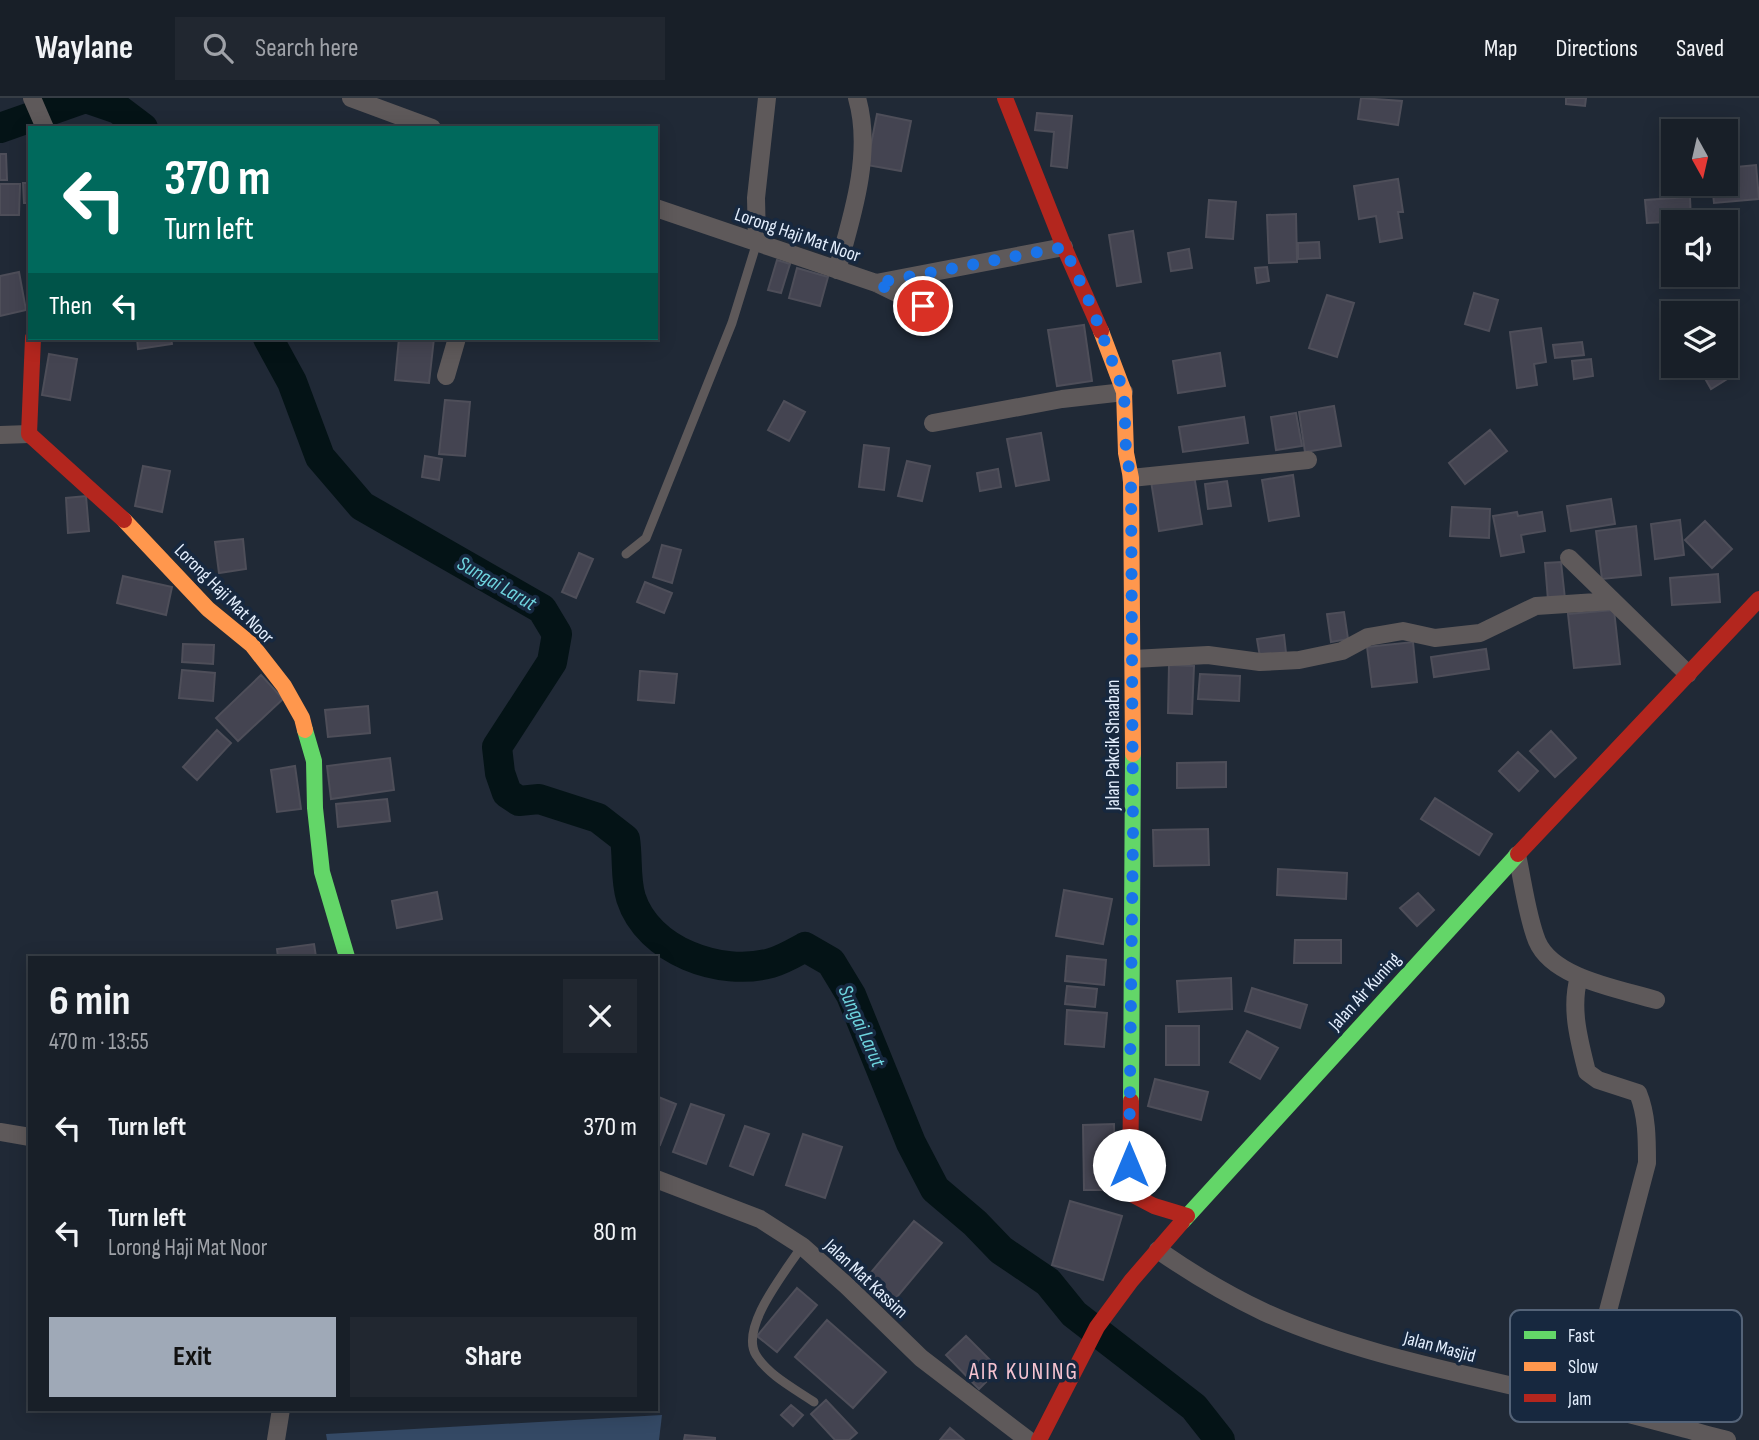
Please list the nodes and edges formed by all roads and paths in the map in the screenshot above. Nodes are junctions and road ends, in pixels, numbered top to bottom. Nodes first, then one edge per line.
1 (351, 98) edge
2 (767, 98) edge
3 (857, 98) edge
4 (1006, 98) edge
5 (32, 99) edge
6 (44, 126) edge
7 (427, 126) edge
8 (658, 209) edge
9 (757, 242) junction
10 (1064, 247) junction
11 (837, 270) junction
12 (876, 283) junction
13 (923, 306) dead end
14 (33, 340) edge
15 (456, 340) edge
16 (446, 376) dead end
17 (1124, 392) junction
18 (933, 423) dead end
19 (29, 434) junction
20 (0, 435) edge
21 (1308, 460) dead end
22 (1131, 478) junction
23 (626, 554) dead end
24 (1569, 558) dead end
25 (1759, 599) edge
26 (1612, 601) junction
27 (1133, 659) junction
28 (1688, 674) junction
29 (1517, 855) junction
30 (347, 956) edge
31 (1579, 976) junction
32 (1656, 1000) dead end
33 (0, 1132) edge
34 (28, 1136) edge
35 (658, 1180) edge
36 (1187, 1216) junction
37 (802, 1246) junction
38 (1158, 1250) junction
39 (1608, 1310) edge
40 (1510, 1385) edge
41 (814, 1402) dead end
42 (281, 1411) edge
43 (1650, 1422) edge
44 (1696, 1436) edge
45 (276, 1440) edge
46 (1028, 1440) edge
47 (1039, 1440) edge
48 (1727, 1440) edge

1 - 7 street
2 - 9 street
3 - 11 street
4 - 10 street, Jalan Pakcik Shaaban
5 - 6 street
8 - 9 street, Lorong Haji Mat Noor
9 - 11 street, Lorong Haji Mat Noor
9 - 23 lane
10 - 12 street
10 - 17 street, Jalan Pakcik Shaaban
11 - 12 street, Lorong Haji Mat Noor
12 - 13 street, Lorong Haji Mat Noor
14 - 19 street
15 - 16 street
17 - 18 street
17 - 22 street, Jalan Pakcik Shaaban
19 - 20 street
19 - 30 street, Lorong Haji Mat Noor
21 - 22 street
22 - 27 street, Jalan Pakcik Shaaban
24 - 26 street
25 - 28 street, Jalan Air Kuning
26 - 27 street
26 - 28 street
27 - 36 street, Jalan Pakcik Shaaban
28 - 29 street, Jalan Air Kuning
29 - 31 street
29 - 36 street, Jalan Air Kuning
31 - 32 street
31 - 39 street
33 - 34 street
35 - 37 street, Jalan Mat Kassim
36 - 38 street, Jalan Air Kuning
37 - 41 lane
37 - 46 street, Jalan Mat Kassim
38 - 40 street, Jalan Masjid
38 - 47 street, Jalan Air Kuning
42 - 45 street
43 - 44 street, Jalan Masjid
44 - 48 street, Jalan Masjid

